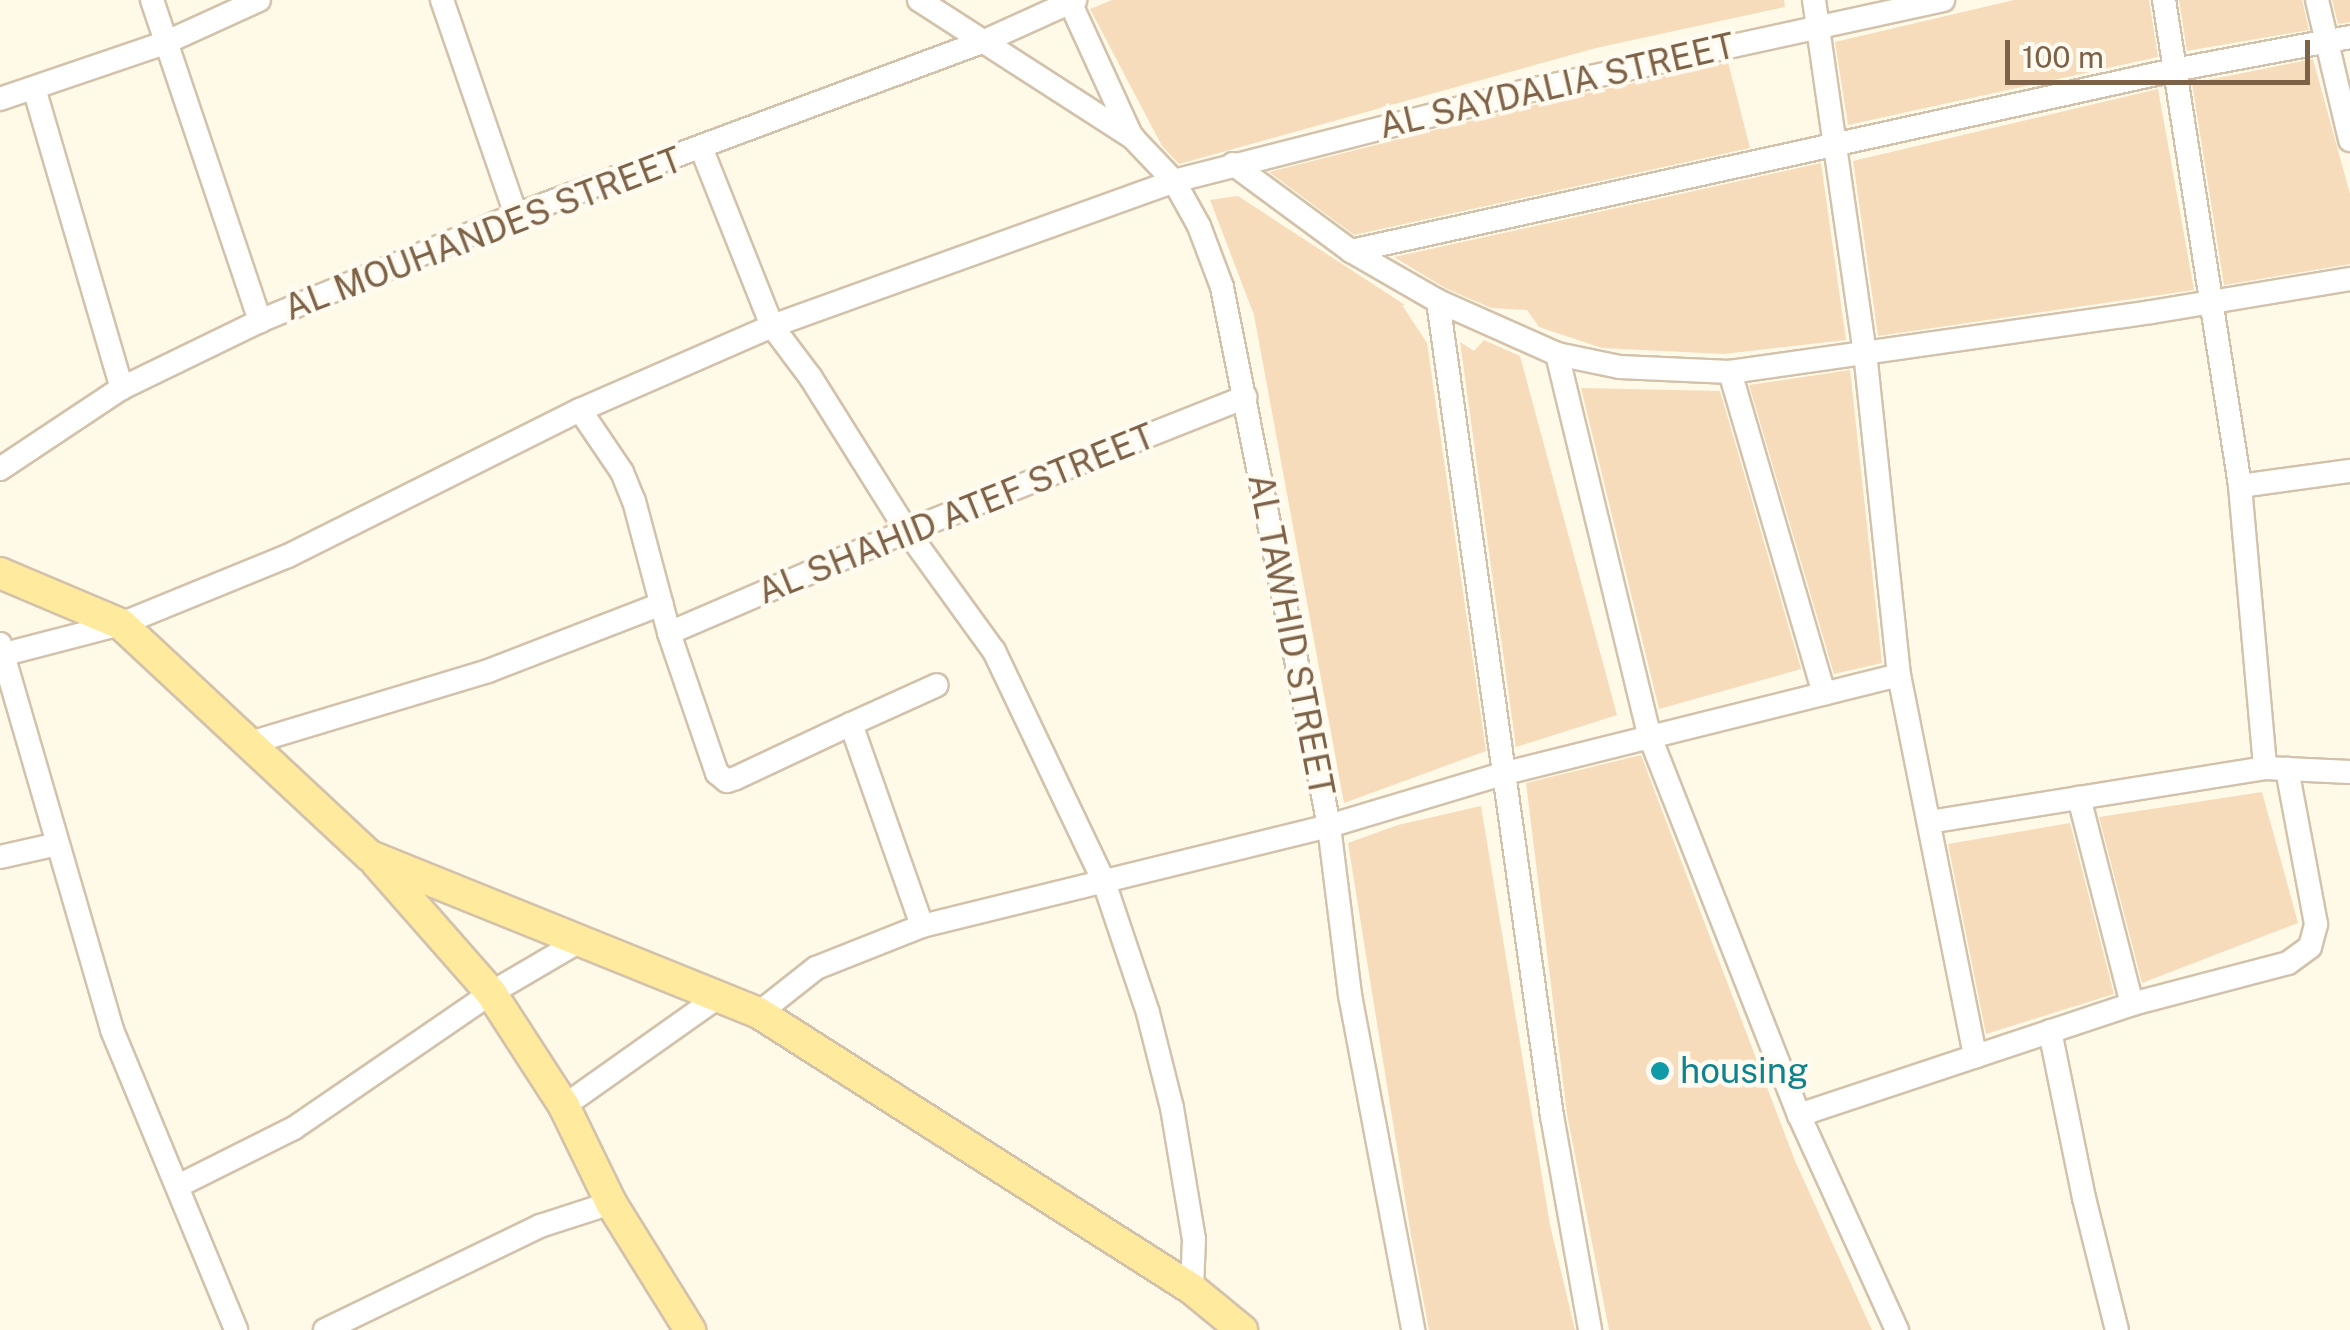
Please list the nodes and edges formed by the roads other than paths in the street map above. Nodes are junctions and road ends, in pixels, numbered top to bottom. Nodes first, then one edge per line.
1 (152, 0) edge
2 (259, 0) edge
3 (442, 0) edge
4 (919, 0) edge
5 (1814, 0) edge
6 (1943, 0) edge
7 (2164, 0) edge
8 (2317, 0) edge
9 (1072, 1) edge
10 (1816, 26) junction
11 (2338, 39) edge
12 (988, 40) junction
13 (167, 42) junction
14 (2174, 70) junction
15 (34, 88) junction
16 (0, 99) edge
17 (1132, 138) junction
18 (2350, 140) edge
19 (1834, 147) junction
20 (702, 150) junction
21 (1233, 164) junction
22 (1174, 181) junction
23 (516, 216) junction
24 (1351, 251) junction
25 (2350, 279) edge
26 (1438, 301) junction
27 (2212, 303) junction
28 (260, 321) junction
29 (772, 326) junction
30 (1865, 352) junction
31 (1557, 354) junction
32 (1730, 372) junction
33 (122, 388) junction
34 (1245, 397) junction
35 (580, 410) junction
36 (0, 469) edge
37 (2350, 471) edge
38 (2240, 486) junction
39 (907, 531) junction
40 (0, 573) edge
41 (662, 604) junction
42 (121, 624) junction
43 (669, 633) junction
44 (2, 649) edge
45 (1899, 675) junction
46 (936, 685) dead end
47 (1824, 694) junction
48 (851, 724) junction
49 (1650, 737) junction
50 (250, 743) junction
51 (2276, 768) junction
52 (2350, 772) edge
53 (1502, 774) junction
54 (2079, 798) junction
55 (1928, 822) junction
56 (1328, 826) junction
57 (57, 844) junction
58 (370, 856) junction
59 (0, 857) edge
60 (1104, 882) junction
61 (922, 926) junction
62 (578, 942) junction
63 (490, 993) junction
64 (718, 997) junction
65 (2132, 1004) junction
66 (759, 1013) junction
67 (2050, 1031) junction
68 (1976, 1056) junction
69 (564, 1106) junction
70 (1798, 1116) junction
71 (178, 1186) junction
72 (611, 1203) junction
73 (1192, 1288) junction
74 (236, 1330) edge
75 (325, 1330) edge
76 (690, 1330) edge
77 (1242, 1330) edge
78 (1413, 1330) edge
79 (1590, 1330) edge
80 (1897, 1330) edge
81 (2117, 1330) edge

1 - 13 street
2 - 13 street
3 - 23 street
4 - 12 street, AL TAWHID STREET
5 - 10 street
6 - 10 street, AL SAYDALIA STREET
7 - 14 street
8 - 11 street
9 - 12 street, AL MOUHANDES STREET
9 - 17 street
10 - 19 street
10 - 21 street, AL SAYDALIA STREET
11 - 14 street
11 - 18 street
12 - 17 street, AL TAWHID STREET
12 - 20 street, AL MOUHANDES STREET
13 - 15 street
13 - 28 street
14 - 19 street
14 - 27 street
15 - 16 street
15 - 33 street
17 - 22 street, AL TAWHID STREET
19 - 24 street
19 - 30 street
20 - 23 street, AL MOUHANDES STREET
20 - 29 street
21 - 22 street, AL SAYDALIA STREET
21 - 24 street
22 - 29 street, AL SAYDALIA STREET
22 - 34 street, AL TAWHID STREET
23 - 28 street, AL MOUHANDES STREET
24 - 26 street
25 - 27 street
26 - 31 street
26 - 53 street
27 - 30 street
27 - 38 street
28 - 33 street, AL MOUHANDES STREET
29 - 35 street, AL SAYDALIA STREET
29 - 39 street
30 - 32 street
30 - 45 street
31 - 32 street
31 - 49 street
32 - 47 street
33 - 36 street, AL MOUHANDES STREET
34 - 39 street, AL SHAHID ATEF STREET
34 - 56 street, AL TAWHID STREET
35 - 41 street
35 - 42 street, AL SAYDALIA STREET
37 - 38 street
38 - 51 street
39 - 43 street, AL SHAHID ATEF STREET
39 - 60 street
40 - 42 main road
41 - 43 street
41 - 50 street
42 - 44 street, AL SAYDALIA STREET
42 - 50 main road
43 - 48 street
44 - 57 street
45 - 47 street
45 - 55 street
46 - 48 street
47 - 49 street
48 - 61 street
49 - 53 street
49 - 70 street
50 - 58 main road
51 - 52 street
51 - 54 street
51 - 65 street
53 - 56 street
53 - 79 street
54 - 55 street
54 - 65 street
55 - 68 street
56 - 60 street
56 - 78 street, AL TAWHID STREET
57 - 59 street
57 - 71 street
58 - 62 main road
58 - 63 main road
60 - 61 street
60 - 73 street
61 - 66 street
62 - 63 street
62 - 64 main road
63 - 69 main road
63 - 71 street
64 - 66 main road
64 - 69 street
65 - 67 street
66 - 73 main road
67 - 68 street
67 - 81 street
68 - 70 street
69 - 72 main road
70 - 80 street
71 - 74 street
72 - 75 street
72 - 76 main road
73 - 77 main road

